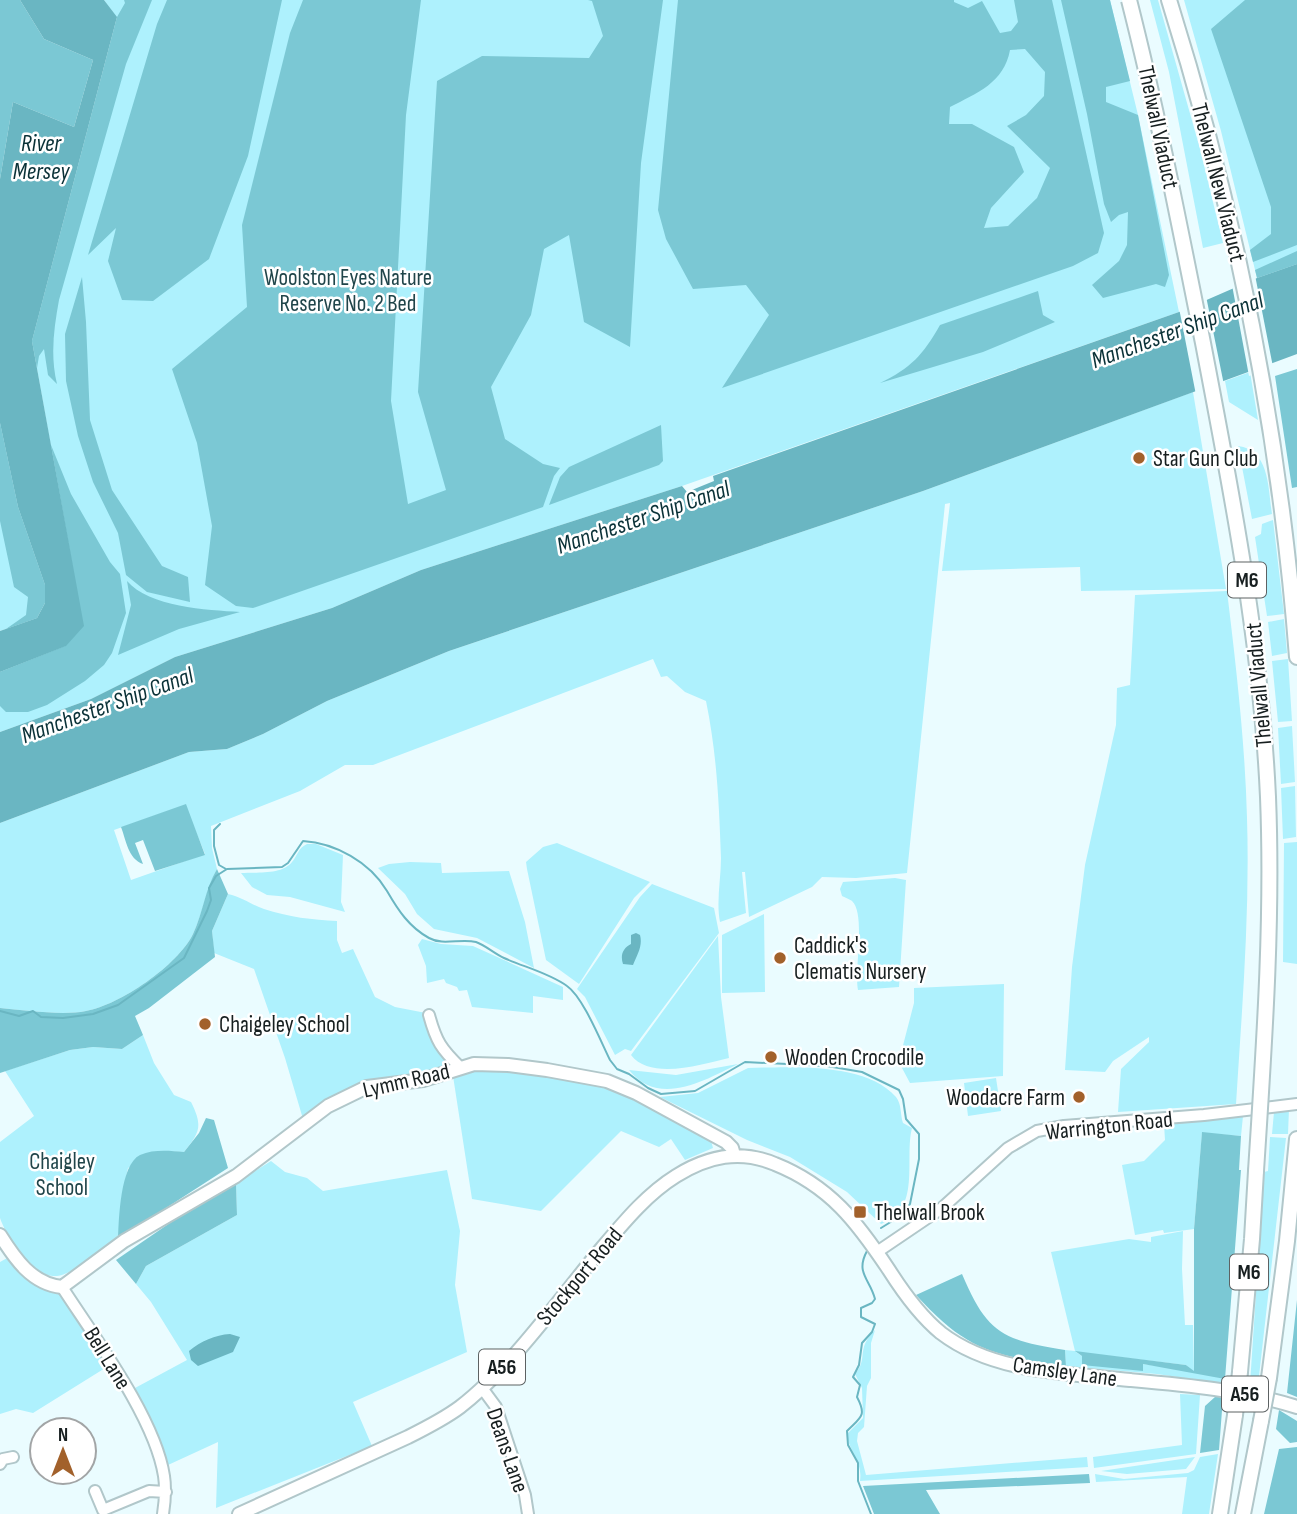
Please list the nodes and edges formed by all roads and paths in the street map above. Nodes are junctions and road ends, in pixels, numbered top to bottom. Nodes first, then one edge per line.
1 (1129, 0) edge
2 (1169, 0) edge
3 (1297, 657) edge
4 (429, 1015) dead end
5 (461, 1068) junction
6 (1297, 1104) edge
7 (710, 1134) junction
8 (1297, 1139) edge
9 (734, 1155) junction
10 (717, 1157) junction
11 (0, 1235) edge
12 (877, 1252) junction
13 (62, 1287) junction
14 (482, 1388) junction
15 (1297, 1407) edge
16 (13, 1457) dead end
17 (0, 1464) edge
18 (94, 1492) dead end
19 (166, 1492) junction
20 (109, 1512) edge
21 (163, 1514) edge
22 (239, 1514) edge
23 (527, 1514) edge
24 (1220, 1514) edge
25 (1243, 1514) edge

1 - 24 highway, Thelwall Viaduct / M6, bridge
2 - 3 highway, Thelwall New Viaduct / M6
4 - 5 street
5 - 7 main road, Lymm Road
5 - 13 main road, Lymm Road
6 - 12 street, Warrington Road
7 - 9 main road, Lymm Road
7 - 10 main road
8 - 25 highway, M6, bridge
9 - 10 main road, Stockport Road / A56
9 - 12 main road, Stockport Road / A56
10 - 14 main road, Stockport Road / A56
11 - 13 main road
12 - 15 main road, Camsley Lane / A56
13 - 19 street, Bell Lane
14 - 22 main road, Stockport Road / A56
14 - 23 street, Deans Lane
16 - 17 street
18 - 20 street
19 - 20 street
19 - 21 street, Bell Lane

